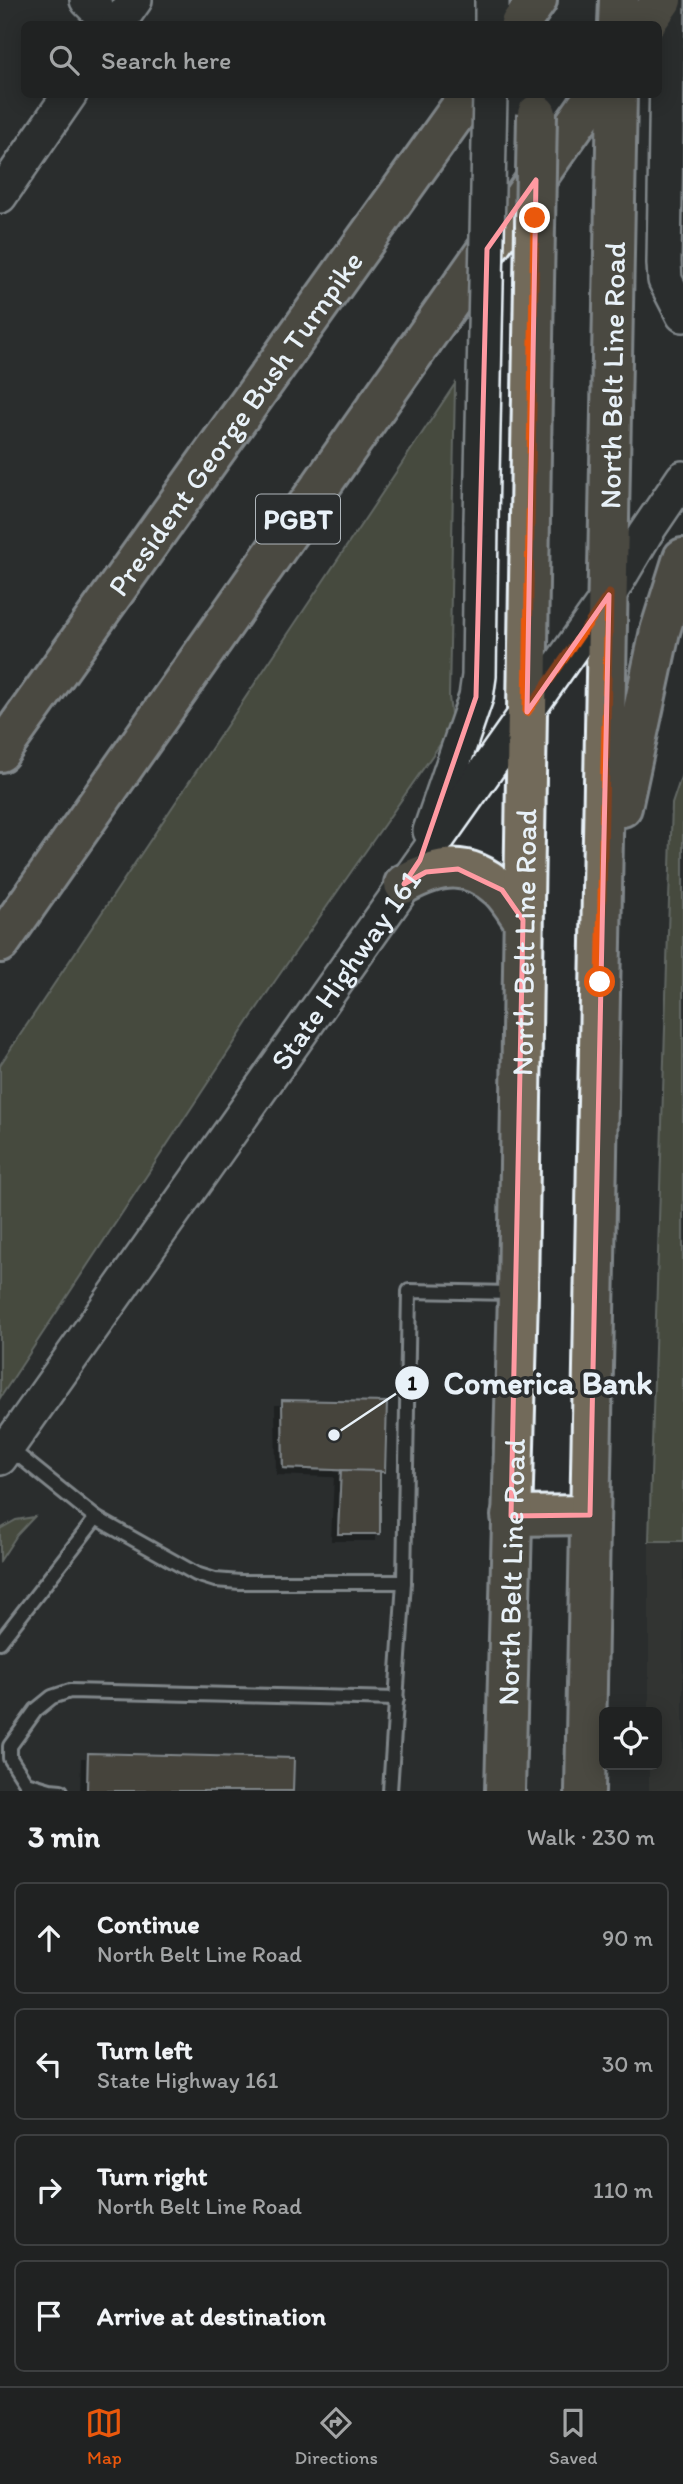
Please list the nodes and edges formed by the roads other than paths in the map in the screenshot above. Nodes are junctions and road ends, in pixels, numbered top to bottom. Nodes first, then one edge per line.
1 (87, 0) edge
2 (135, 0) edge
3 (492, 0) edge
4 (538, 0) edge
5 (619, 0) edge
6 (662, 0) edge
7 (668, 0) edge
8 (108, 21) edge
9 (120, 21) edge
10 (492, 21) edge
11 (522, 21) edge
12 (539, 21) edge
13 (618, 21) edge
14 (647, 21) edge
15 (67, 98) edge
16 (467, 98) edge
17 (490, 98) edge
18 (537, 98) edge
19 (593, 98) edge
20 (617, 98) edge
21 (0, 196) edge
22 (683, 315) edge
23 (683, 478) edge
24 (683, 558) edge
25 (609, 594) junction
26 (527, 712) junction
27 (0, 752) edge
28 (412, 872) junction
29 (603, 898) junction
30 (523, 920) junction
31 (0, 943) edge
32 (518, 1293) junction
33 (4, 1452) edge
34 (590, 1515) junction
35 (511, 1516) junction
36 (96, 1517) junction
37 (404, 1582) junction
38 (0, 1642) edge
39 (397, 1699) junction
40 (50, 1791) edge
41 (61, 1791) edge
42 (390, 1791) edge
43 (505, 1791) edge
44 (584, 1791) edge

1 - 8 main road
2 - 9 main road
3 - 10 main road
4 - 11 main road
4 - 12 main road
5 - 13 main road
6 - 14 main road
7 - 22 main road
15 - 21 main road
16 - 27 main road, President George Bush Turnpike
17 - 28 main road, bridge
18 - 26 main road, North Belt Line Road, bridge
19 - 31 main road, PGBT
20 - 25 main road, North Belt Line Road
23 - 25 main road, State Highway 161
24 - 29 main road
25 - 26 main road, State Highway 161
25 - 29 main road, North Belt Line Road
26 - 28 main road, State Highway 161
26 - 30 main road, North Belt Line Road
28 - 30 main road
28 - 33 main road, State Highway 161
29 - 34 main road, North Belt Line Road
30 - 32 main road, North Belt Line Road
32 - 35 main road, North Belt Line Road
32 - 37 lane
33 - 36 lane
34 - 35 main road
34 - 44 main road, North Belt Line Road
35 - 43 main road, North Belt Line Road
36 - 37 lane
36 - 38 lane
37 - 39 lane
39 - 40 lane
39 - 42 lane
40 - 41 lane

